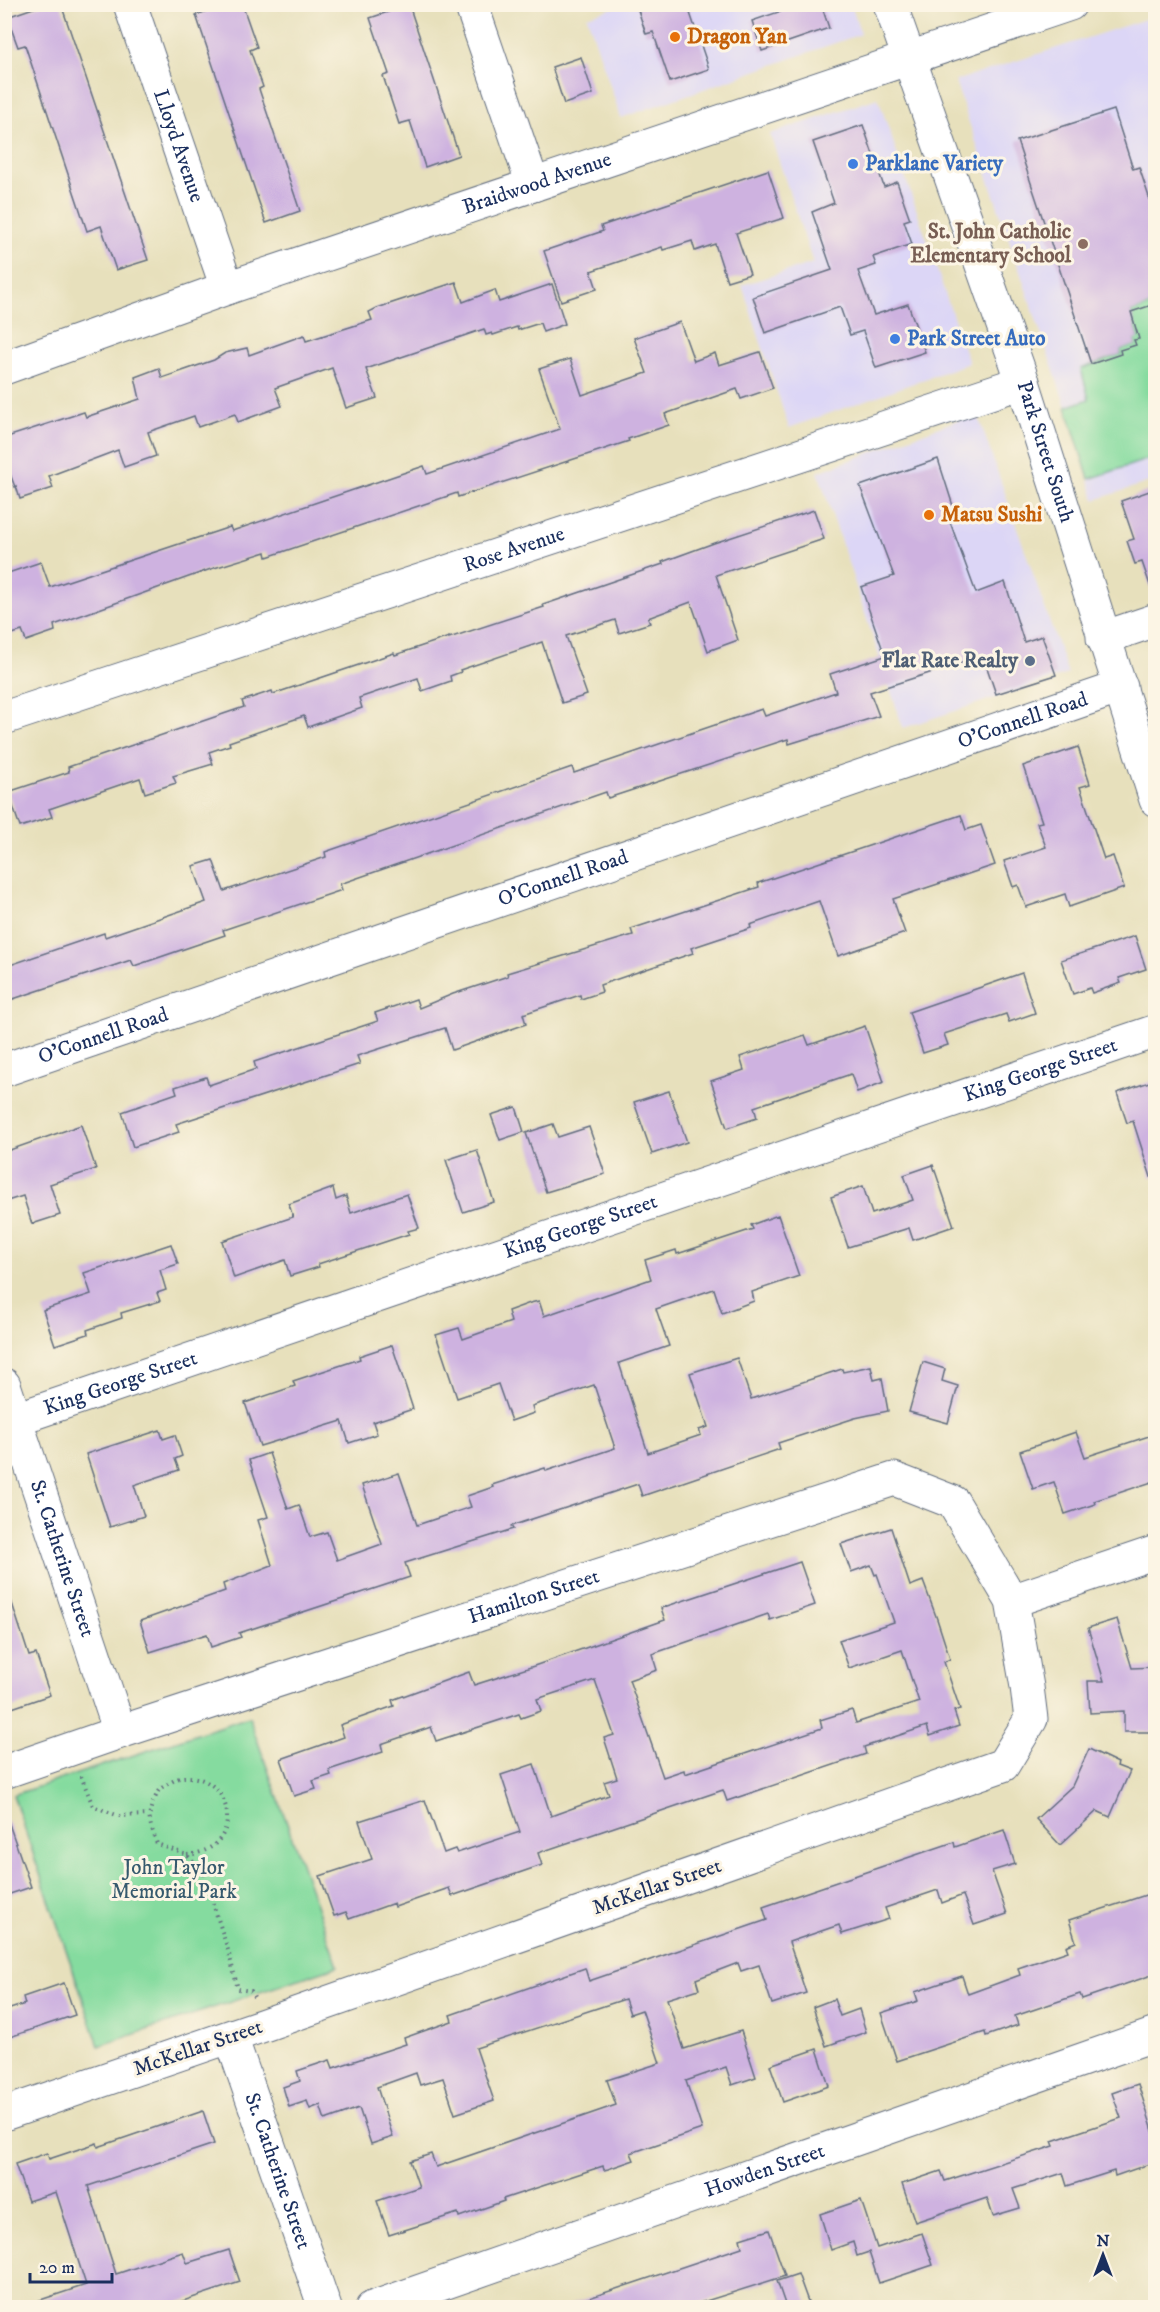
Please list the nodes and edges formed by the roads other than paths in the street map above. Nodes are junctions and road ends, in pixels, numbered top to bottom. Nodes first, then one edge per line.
1 (130, 4) edge
2 (471, 4) edge
3 (890, 4) edge
4 (1070, 4) edge
5 (909, 58) junction
6 (533, 185) junction
7 (227, 288) junction
8 (4, 368) edge
9 (1023, 382) junction
10 (1155, 620) edge
11 (1103, 638) junction
12 (1121, 687) junction
13 (4, 718) edge
14 (1155, 800) edge
15 (1155, 1031) edge
16 (4, 1070) edge
17 (4, 1385) edge
18 (10, 1421) edge
19 (1155, 1552) edge
20 (1012, 1601) junction
21 (120, 1731) junction
22 (4, 1772) edge
23 (1155, 2034) edge
24 (231, 2037) junction
25 (4, 2114) edge
26 (388, 2305) edge
27 (325, 2307) edge

1 - 7 street, Lloyd Avenue
2 - 6 street
3 - 5 street, Park Street South
4 - 5 street, Braidwood Avenue
5 - 6 street, Braidwood Avenue
5 - 9 street, Park Street South
6 - 7 street, Braidwood Avenue
7 - 8 street, Braidwood Avenue
9 - 11 street, Park Street South
9 - 13 street, Rose Avenue
10 - 11 street
11 - 12 street, Park Street South
12 - 14 street, Park Street South
12 - 16 street, O'Connell Road
15 - 18 street, King George Street
17 - 18 street, St. Catherine Street
18 - 21 street, St. Catherine Street
19 - 20 street
20 - 21 street, Hamilton Street
20 - 24 street, McKellar Street
21 - 22 street, Hamilton Street
23 - 26 street, Howden Street
24 - 25 street, McKellar Street
24 - 27 street, St. Catherine Street

